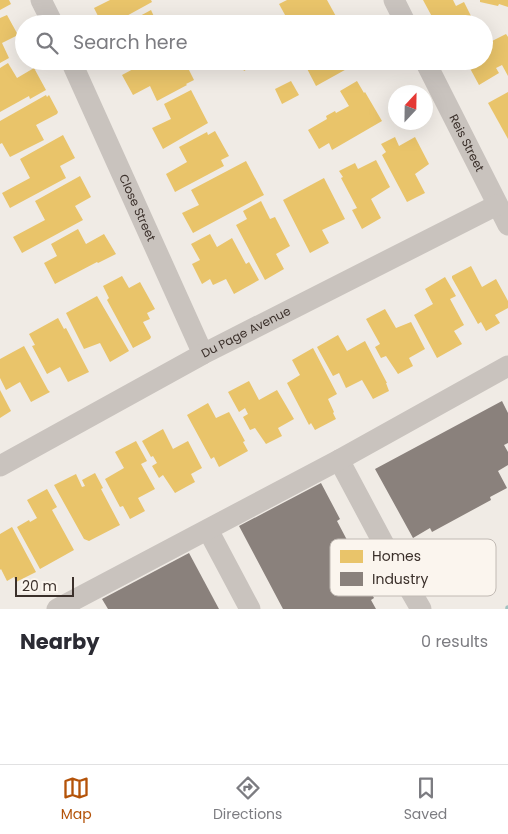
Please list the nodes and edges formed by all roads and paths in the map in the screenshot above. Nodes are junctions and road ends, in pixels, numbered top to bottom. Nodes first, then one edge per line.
1 (41, 0) edge
2 (394, 0) edge
3 (48, 15) edge
4 (402, 15) edge
5 (75, 70) edge
6 (429, 70) edge
7 (497, 205) junction
8 (508, 225) edge
9 (203, 354) junction
10 (508, 366) edge
11 (339, 460) junction
12 (0, 466) edge
13 (208, 530) junction
14 (381, 539) edge
15 (414, 596) edge
16 (83, 603) edge
17 (57, 609) edge
18 (250, 609) edge
19 (421, 609) edge

1 - 3 street
2 - 4 street
5 - 9 street, Close Street
6 - 7 street, Reis Street
7 - 8 street, Reis Street
7 - 9 street, Du Page Avenue
9 - 12 street, Du Page Avenue
10 - 11 street
11 - 13 street
11 - 14 street
13 - 16 street
13 - 18 street
15 - 19 street
16 - 17 street

